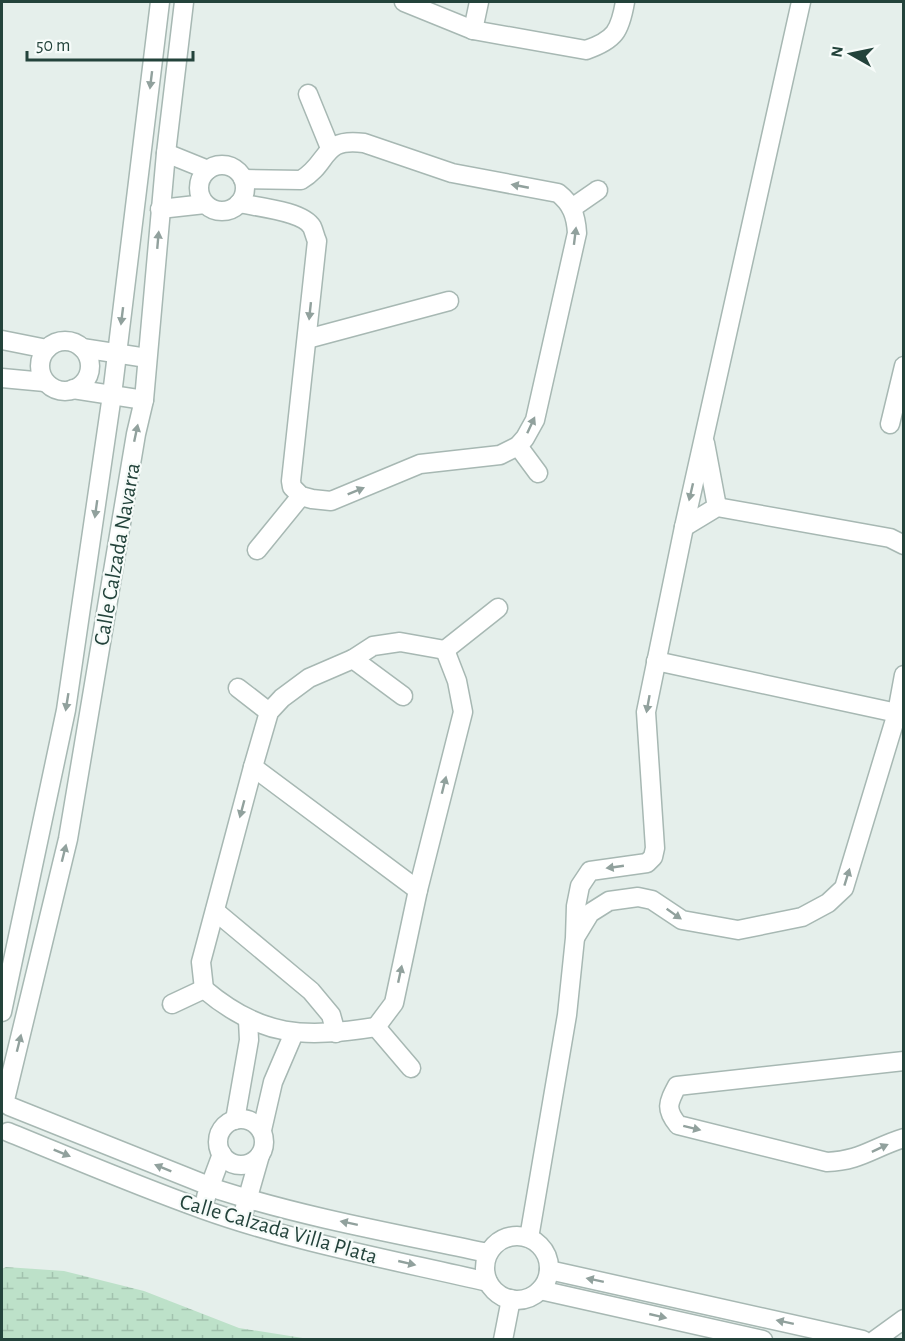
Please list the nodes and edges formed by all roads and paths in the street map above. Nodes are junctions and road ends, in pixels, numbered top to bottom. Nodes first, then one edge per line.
1 (160, 2) edge
2 (184, 2) edge
3 (404, 2) edge
4 (479, 2) edge
5 (625, 2) edge
6 (801, 2) edge
7 (473, 30) junction
8 (308, 94) dead end
9 (330, 148) junction
10 (166, 153) junction
11 (208, 170) junction
12 (243, 179) junction
13 (598, 190) dead end
14 (239, 203) junction
15 (205, 204) junction
16 (572, 208) junction
17 (160, 209) junction
18 (449, 301) dead end
19 (307, 339) junction
20 (2, 340) edge
21 (82, 348) junction
22 (47, 349) junction
23 (118, 352) junction
24 (147, 358) junction
25 (903, 371) edge
26 (2, 378) edge
27 (45, 382) junction
28 (73, 389) junction
29 (112, 395) junction
30 (144, 400) junction
31 (890, 424) dead end
32 (704, 435) junction
33 (518, 446) junction
34 (538, 473) dead end
35 (300, 496) junction
36 (717, 507) junction
37 (684, 527) junction
38 (903, 545) edge
39 (257, 550) dead end
40 (498, 608) dead end
41 (445, 650) junction
42 (353, 659) junction
43 (656, 661) junction
44 (903, 675) edge
45 (238, 688) dead end
46 (403, 696) dead end
47 (269, 712) junction
48 (897, 713) junction
49 (253, 766) junction
50 (418, 890) junction
51 (215, 911) junction
52 (575, 938) junction
53 (204, 989) junction
54 (172, 1004) dead end
55 (2, 1012) edge
56 (248, 1020) junction
57 (376, 1027) junction
58 (294, 1033) junction
59 (336, 1033) junction
60 (903, 1061) edge
61 (411, 1068) dead end
62 (5, 1101) edge
63 (235, 1120) junction
64 (262, 1130) junction
65 (5, 1135) edge
66 (903, 1138) edge
67 (222, 1154) junction
68 (260, 1155) junction
69 (209, 1186) junction
70 (247, 1199) junction
71 (202, 1209) junction
72 (241, 1222) junction
73 (529, 1238) junction
74 (488, 1253) junction
75 (549, 1270) junction
76 (488, 1282) junction
77 (540, 1290) junction
78 (511, 1299) junction
79 (903, 1319) edge
80 (503, 1340) edge
81 (763, 1340) edge
82 (863, 1340) edge
83 (875, 1340) edge

1 -> 23 street, Calle Calzada Navarra
2 - 10 street, Calle Calzada Navarra
3 - 7 street
4 - 7 street
5 - 7 street
6 - 32 street
8 - 9 street
9 - 12 street
16 -> 9 street
10 - 11 street
10 - 17 street, Calle Calzada Navarra
11 - 12 street
11 - 15 street
12 - 14 street
13 - 16 street
14 - 15 street
14 -> 19 street
15 - 17 street
33 -> 16 street
24 -> 17 street, Calle Calzada Navarra
18 - 19 street
19 - 35 street
20 - 22 street
21 - 22 street
21 - 23 street
21 - 28 street
22 - 27 street
23 - 24 street
23 - 29 street, Calle Calzada Navarra
24 - 30 street, Calle Calzada Navarra
25 - 31 street
26 - 27 street
27 - 28 street
28 - 29 street
29 - 30 street
29 -> 55 street, Calle Calzada Navarra
62 -> 30 street, Calle Calzada Navarra
32 - 36 street
32 -> 37 street
33 - 34 street
35 -> 33 street
35 - 39 street
36 - 37 street
36 - 38 street
37 - 43 street
40 - 41 street
41 - 42 street
50 -> 41 street
42 - 46 street
42 - 47 street
43 - 48 street
43 -> 52 street
44 - 48 street
45 - 47 street
47 - 49 street
52 -> 48 street
49 - 50 street
49 -> 51 street
57 -> 50 street
51 - 53 street
51 - 59 street
52 - 73 street
53 - 54 street
53 - 56 street
56 - 58 street
56 - 63 street
57 - 59 street
57 - 61 street
58 - 59 street
58 - 64 street
60 -> 66 street
62 - 65 street, Calle Calzada Navarra
69 -> 62 street, Calle Calzada Villa Plata
63 - 64 street
63 - 67 street
64 - 68 street
65 -> 71 street, Calle Calzada Villa Plata
67 - 68 street
67 - 69 street
68 - 70 street
69 - 70 street, Calle Calzada Villa Plata
69 - 71 street
70 - 72 street
74 -> 70 street, Calle Calzada Villa Plata
71 - 72 street, Calle Calzada Villa Plata
72 -> 76 street, Calle Calzada Villa Plata
73 - 74 street
73 - 75 street
74 - 76 street
75 - 77 street
82 -> 75 street
76 - 78 street
77 - 78 street
77 -> 81 street
78 - 80 street
79 - 83 street

